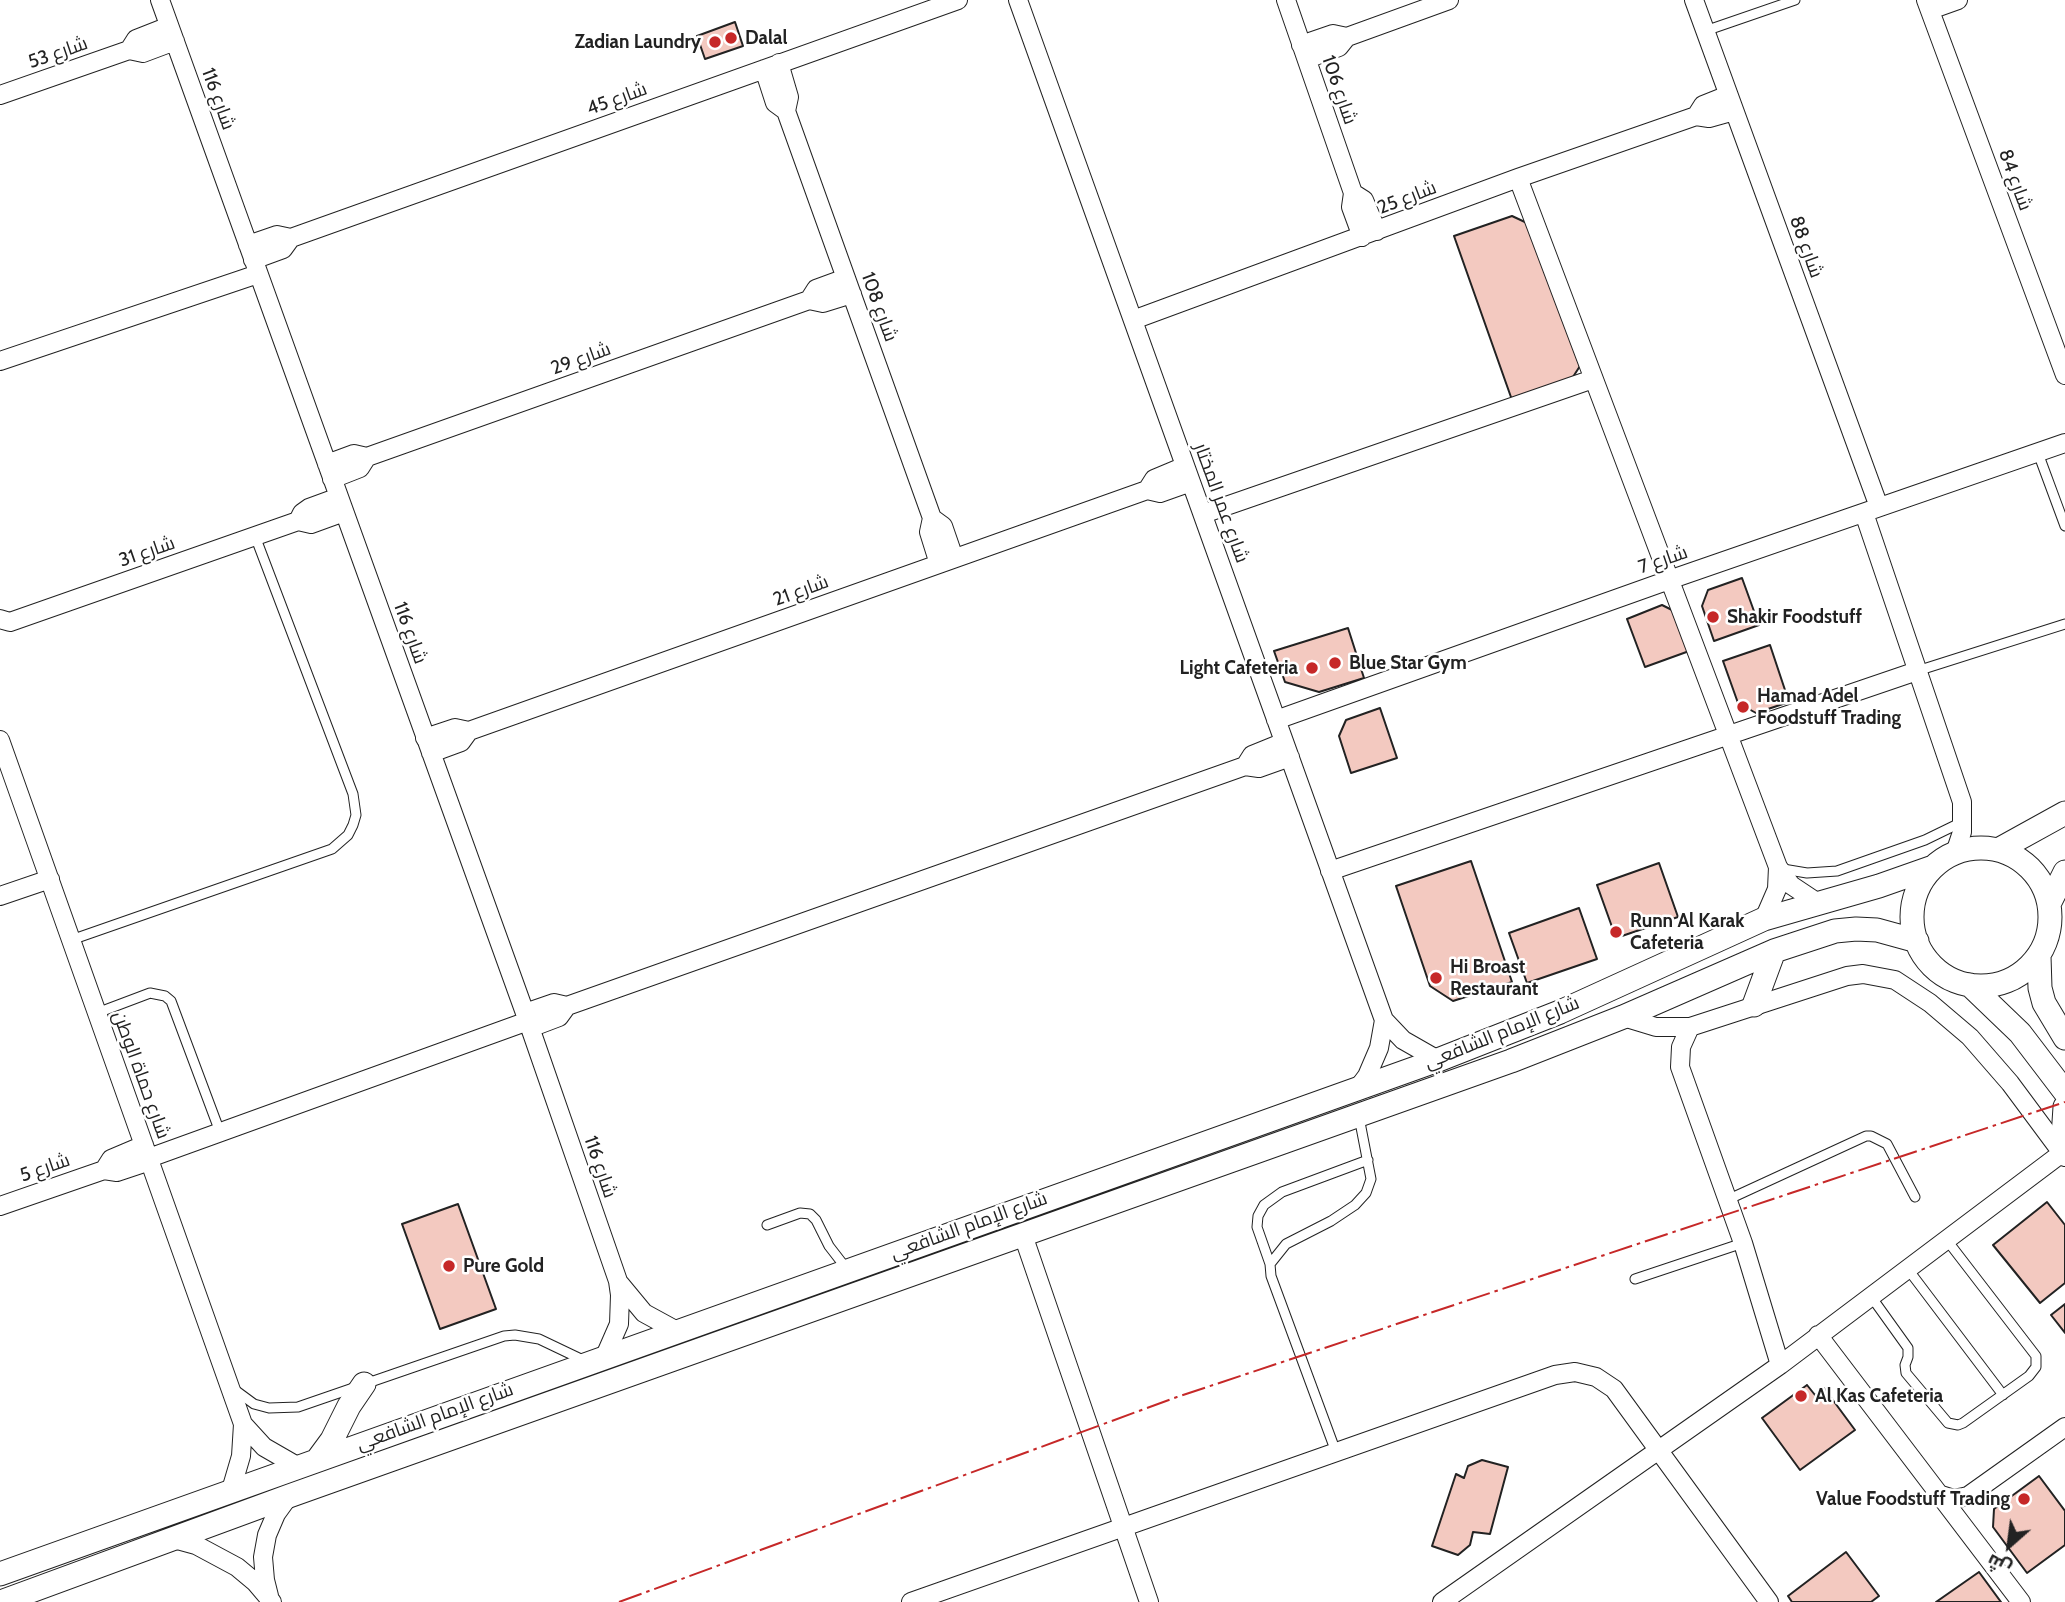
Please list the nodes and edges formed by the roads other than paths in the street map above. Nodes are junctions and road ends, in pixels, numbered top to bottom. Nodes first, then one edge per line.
1 (160, 0) edge
2 (958, 0) edge
3 (1018, 0) edge
4 (1286, 0) edge
5 (1449, 0) edge
6 (1694, 0) edge
7 (1795, 0) edge
8 (1958, 0) edge
9 (1928, 5) edge
10 (1705, 31) junction
11 (172, 34) junction
12 (1304, 52) junction
13 (772, 66) junction
14 (0, 95) edge
15 (1731, 103) junction
16 (1517, 178) junction
17 (1369, 234) junction
18 (253, 260) junction
19 (849, 286) junction
20 (1133, 320) junction
21 (0, 362) edge
22 (2065, 375) edge
23 (1593, 379) junction
24 (2065, 443) edge
25 (2038, 453) junction
26 (330, 471) junction
27 (1188, 474) junction
28 (341, 504) junction
29 (1872, 510) junction
30 (1203, 514) junction
31 (2065, 526) edge
32 (255, 536) junction
33 (946, 561) junction
34 (1669, 580) junction
35 (2065, 624) edge
36 (4, 625) edge
37 (1917, 671) junction
38 (1276, 720) junction
39 (1728, 736) junction
40 (0, 740) edge
41 (428, 746) junction
42 (1287, 750) junction
43 (2065, 813) edge
44 (1964, 821) junction
45 (1998, 850) junction
46 (1955, 853) junction
47 (1778, 867) junction
48 (1933, 867) junction
49 (1330, 871) junction
50 (2065, 872) edge
51 (50, 879) junction
52 (0, 896) edge
53 (1818, 903) junction
54 (2049, 904) junction
55 (1763, 919) junction
56 (71, 940) junction
57 (1917, 941) junction
58 (1774, 951) junction
59 (2039, 956) junction
60 (1970, 985) junction
61 (1754, 1005) junction
62 (97, 1013) junction
63 (1623, 1017) junction
64 (1384, 1020) junction
65 (528, 1021) junction
66 (1690, 1027) junction
67 (2063, 1033) edge
68 (1437, 1060) junction
69 (1358, 1088) junction
70 (2065, 1092) edge
71 (2065, 1107) edge
72 (1359, 1115) junction
73 (220, 1132) junction
74 (148, 1155) junction
75 (2063, 1155) edge
76 (1368, 1160) junction
77 (1914, 1197) dead end
78 (1727, 1200) junction
79 (0, 1206) edge
80 (767, 1225) dead end
81 (1023, 1235) junction
82 (1946, 1239) junction
83 (1742, 1243) junction
84 (1270, 1264) junction
85 (1907, 1267) junction
86 (847, 1270) junction
87 (1635, 1279) dead end
88 (618, 1281) junction
89 (1870, 1295) junction
90 (677, 1331) junction
91 (1818, 1335) junction
92 (597, 1359) junction
93 (1780, 1365) junction
94 (363, 1384) junction
95 (230, 1386) junction
96 (2003, 1395) junction
97 (243, 1424) junction
98 (2065, 1427) edge
99 (1658, 1448) junction
100 (1336, 1452) junction
101 (307, 1463) junction
102 (231, 1490) junction
103 (1935, 1493) junction
104 (289, 1496) junction
105 (1124, 1527) junction
106 (174, 1539) junction
107 (0, 1574) edge
108 (1765, 1600) edge
109 (271, 1601) edge
110 (1, 1602) edge
111 (911, 1602) edge
112 (1149, 1602) edge
113 (1442, 1602) edge
114 (2021, 1602) edge

1 - 11 street, شارع 116
2 - 13 street, شارع 45
3 - 20 street, شارع عمر المختار
4 - 12 street, شارع 106
5 - 12 street
6 - 10 street, شارع 88
7 - 10 lane
8 - 9 street
9 - 22 street, شارع 84
10 - 15 street, شارع 88
11 - 14 street, شارع 53
11 - 18 street, شارع 116
12 - 17 street, شارع 106
13 - 18 street, شارع 45
13 - 19 street, شارع 108
15 - 16 street, شارع 25
15 - 29 street, شارع 88
16 - 17 street, شارع 25
16 - 23 street
17 - 20 street, شارع 25
18 - 21 street, شارع 45
18 - 26 street, شارع 116
19 - 26 street, شارع 29
19 - 33 street, شارع 108
20 - 27 street, شارع عمر المختار
23 - 30 street
23 - 34 street
24 - 25 street, شارع 7
25 - 29 street, شارع 7
25 - 31 lane
26 - 28 street, شارع 116
27 - 30 street, شارع عمر المختار
27 - 33 street, شارع 21
28 - 32 street, شارع 31
28 - 41 street, شارع 116
29 - 34 street, شارع 7
29 - 37 street, شارع 88
30 - 38 street, شارع عمر المختار
32 - 36 street, شارع 31
32 - 56 lane
33 - 41 street, شارع 21
34 - 38 street, شارع 7
34 - 39 street
35 - 37 lane
37 - 39 street
37 - 44 street, شارع 88
38 - 42 street, شارع عمر المختار
39 - 47 street
39 - 49 street
40 - 51 street, شارع حماة الوطن
41 - 65 street, شارع 116
42 - 49 street, شارع عمر المختار
42 - 65 street, شارع 5
43 - 45 street
44 - 46 street
44 - 47 lane
45 - 46 street
45 - 54 street
46 - 48 street
47 - 53 street
47 - 55 street
48 - 53 street, شارع الإمام الشافعي
48 - 57 street
49 - 64 street, شارع عمر المختار
50 - 54 street
51 - 52 street
51 - 56 street, شارع حماة الوطن
53 - 55 street, شارع الإمام الشافعي
54 - 59 street
55 - 68 street, شارع الإمام الشافعي
56 - 62 street, شارع حماة الوطن
57 - 58 street, شارع الإمام الشافعي
57 - 60 street
58 - 61 street
58 - 63 street, شارع الإمام الشافعي
59 - 60 street
59 - 67 street
60 - 70 street
61 - 66 street
61 - 75 street
62 - 73 lane
62 - 74 street, شارع حماة الوطن
63 - 66 street
63 - 72 street, شارع الإمام الشافعي
64 - 68 street, شارع عمر المختار
64 - 69 street
65 - 73 street, شارع 5
65 - 88 street, شارع 116
66 - 78 street
68 - 69 street, شارع الإمام الشافعي
69 - 86 street, شارع الإمام الشافعي
71 - 75 street
72 - 76 lane
72 - 81 street, شارع الإمام الشافعي
73 - 74 street, شارع 5
74 - 79 street, شارع 5
74 - 95 street, شارع حماة الوطن
75 - 82 street
76 - 84 lane
76 - 84 lane
77 - 78 lane
78 - 83 street
80 - 86 lane
81 - 104 street, شارع الإمام الشافعي
81 - 105 street
82 - 85 street
82 - 96 lane
83 - 87 lane
83 - 93 street
84 - 100 lane
85 - 89 street
85 - 96 lane
86 - 90 street, شارع الإمام الشافعي
88 - 90 street, شارع 116
88 - 92 street, شارع 116
89 - 91 street
89 - 96 lane
90 - 92 street, شارع الإمام الشافعي
91 - 93 street
91 - 103 street
92 - 94 lane
92 - 101 street, شارع الإمام الشافعي
93 - 99 street
94 - 95 lane
94 - 101 street
95 - 97 street, شارع حماة الوطن
97 - 101 street, شارع حماة الوطن
97 - 102 street, شارع حماة الوطن
98 - 103 street
99 - 100 street
99 - 108 street
99 - 113 street
100 - 105 street
101 - 102 street, شارع الإمام الشافعي
102 - 107 street, شارع الإمام الشافعي
103 - 114 street
104 - 106 street, شارع الإمام الشافعي
104 - 109 street
105 - 111 street
105 - 112 street
106 - 109 street
106 - 110 street, شارع الإمام الشافعي

